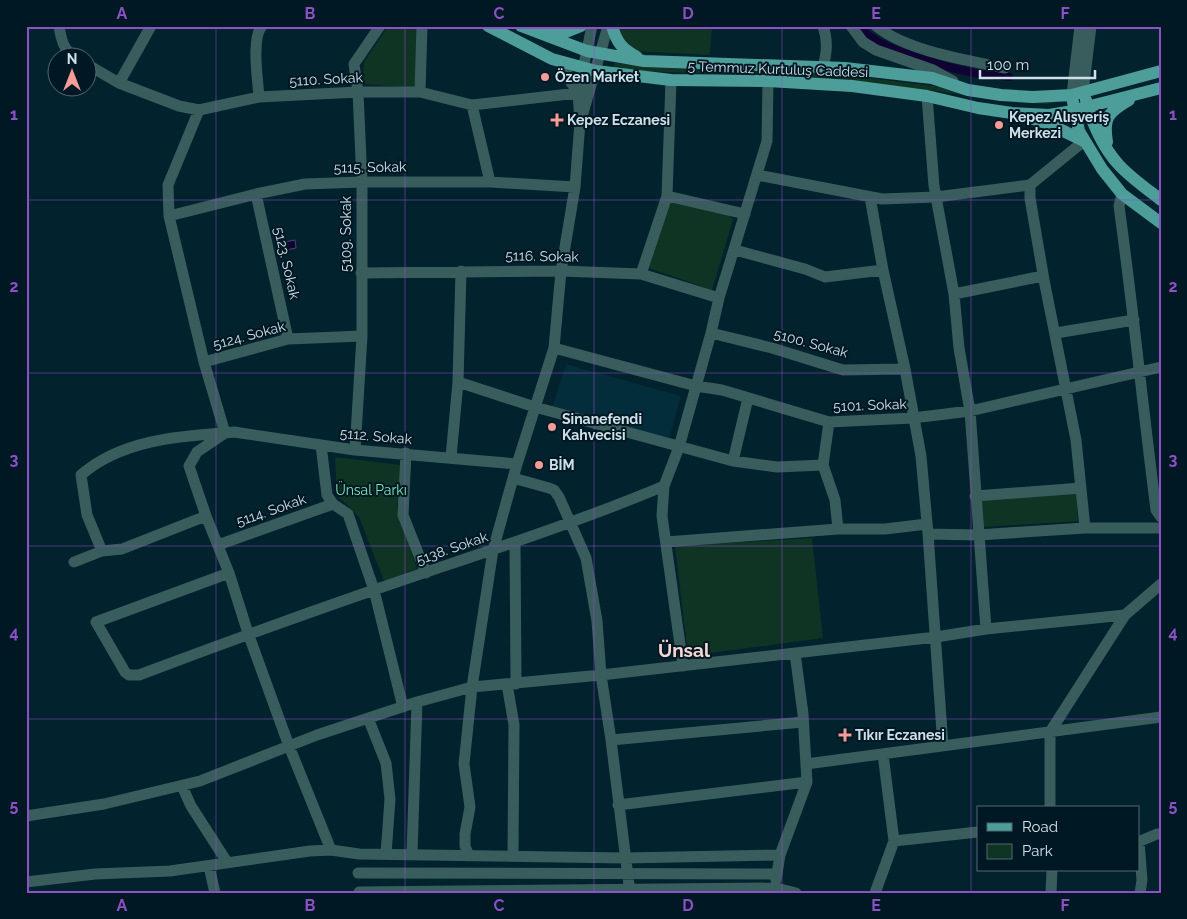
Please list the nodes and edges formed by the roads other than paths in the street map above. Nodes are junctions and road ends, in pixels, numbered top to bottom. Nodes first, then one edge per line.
1 (59, 26) edge
2 (151, 26) edge
3 (380, 26) edge
4 (422, 26) edge
5 (488, 26) edge
6 (522, 26) edge
7 (581, 26) edge
8 (592, 26) edge
9 (608, 26) edge
10 (612, 26) edge
11 (823, 26) edge
12 (851, 26) edge
13 (876, 26) edge
14 (1080, 26) edge
15 (1091, 26) edge
16 (256, 28) edge
17 (545, 35) junction
18 (65, 48) edge
19 (587, 51) junction
20 (601, 54) junction
21 (644, 61) junction
22 (563, 62) junction
23 (823, 66) junction
24 (583, 68) junction
25 (1005, 68) dead end
26 (98, 71) edge
27 (596, 71) junction
28 (1161, 71) edge
29 (671, 80) junction
30 (768, 81) junction
31 (119, 83) junction
32 (1161, 88) edge
33 (968, 90) junction
34 (358, 92) junction
35 (420, 92) junction
36 (1077, 93) junction
37 (576, 94) junction
38 (1139, 94) junction
39 (927, 96) junction
40 (259, 97) junction
41 (472, 104) junction
42 (1087, 107) junction
43 (199, 110) junction
44 (1074, 110) junction
45 (1012, 113) junction
46 (580, 122) junction
47 (1084, 141) junction
48 (1109, 152) junction
49 (757, 175) junction
50 (362, 182) junction
51 (490, 182) junction
52 (1030, 185) junction
53 (575, 187) junction
54 (256, 194) junction
55 (1122, 194) junction
56 (667, 196) junction
57 (870, 197) junction
58 (936, 197) junction
59 (1161, 200) edge
60 (745, 214) junction
61 (170, 216) junction
62 (1161, 223) edge
63 (735, 250) junction
64 (883, 270) junction
65 (461, 271) junction
66 (561, 271) junction
67 (361, 273) junction
68 (640, 274) junction
69 (1043, 276) junction
70 (954, 294) junction
71 (718, 298) junction
72 (1134, 320) junction
73 (711, 333) junction
74 (1056, 333) junction
75 (362, 336) junction
76 (288, 338) junction
77 (554, 348) junction
78 (204, 362) junction
79 (1161, 367) edge
80 (905, 369) junction
81 (1138, 372) junction
82 (458, 382) junction
83 (696, 386) junction
84 (1066, 390) junction
85 (748, 398) junction
86 (535, 407) junction
87 (970, 411) junction
88 (914, 418) junction
89 (829, 422) junction
90 (230, 433) junction
91 (321, 445) junction
92 (679, 447) junction
93 (355, 450) junction
94 (406, 454) junction
95 (451, 457) junction
96 (732, 461) junction
97 (516, 464) junction
98 (823, 465) junction
99 (512, 478) junction
100 (664, 486) junction
101 (1081, 488) junction
102 (975, 496) junction
103 (333, 504) junction
104 (206, 516) junction
105 (1161, 517) edge
106 (570, 521) junction
107 (838, 528) junction
108 (1085, 528) junction
109 (1161, 528) edge
110 (928, 529) junction
111 (978, 535) junction
112 (515, 542) junction
113 (666, 542) junction
114 (218, 545) junction
115 (493, 550) junction
116 (102, 551) junction
117 (74, 562) dead end
118 (229, 573) junction
119 (426, 573) junction
120 (1161, 584) edge
121 (374, 590) junction
122 (1125, 615) junction
123 (986, 630) junction
124 (248, 633) junction
125 (936, 637) junction
126 (795, 652) junction
127 (683, 666) junction
128 (601, 676) junction
129 (512, 684) junction
130 (472, 687) junction
131 (417, 702) junction
132 (403, 707) junction
133 (1161, 717) edge
134 (368, 718) junction
135 (803, 722) junction
136 (1050, 732) junction
137 (611, 740) junction
138 (289, 746) junction
139 (943, 746) junction
140 (883, 754) junction
141 (806, 764) junction
142 (807, 782) junction
143 (182, 786) junction
144 (618, 805) junction
145 (1050, 806) edge
146 (26, 816) edge
147 (977, 832) edge
148 (1161, 834) edge
149 (894, 841) junction
150 (1140, 841) edge
151 (331, 850) junction
152 (359, 854) junction
153 (386, 854) junction
154 (412, 854) junction
155 (780, 855) junction
156 (470, 856) junction
157 (513, 856) junction
158 (625, 858) junction
159 (1140, 861) edge
160 (227, 862) junction
161 (209, 866) junction
162 (1052, 872) edge
163 (358, 873) junction
164 (627, 873) junction
165 (776, 874) junction
166 (26, 882) edge
167 (776, 890) edge
168 (629, 891) edge
169 (359, 892) edge
170 (518, 892) edge
171 (216, 893) edge
172 (796, 893) edge
173 (875, 893) edge
174 (1051, 893) edge
175 (1140, 893) edge

1 - 18 street
2 - 31 street
3 - 34 street, 5109. Sokak
4 - 35 street
5 - 22 main road, 5 Temmuz Kurtuluş Caddesi
6 - 17 main road, 5 Temmuz Kurtuluş Caddesi
7 - 17 main road
8 - 19 street
9 - 20 street
10 - 21 main road
11 - 23 street
12 - 33 street
13 - 25 street
14 - 36 street
15 - 36 street
16 - 40 street
17 - 19 main road, 5 Temmuz Kurtuluş Caddesi
19 - 20 main road, 5 Temmuz Kurtuluş Caddesi
19 - 24 street
20 - 21 main road, 5 Temmuz Kurtuluş Caddesi
20 - 27 street
21 - 23 main road, 5 Temmuz Kurtuluş Caddesi
22 - 24 main road, 5 Temmuz Kurtuluş Caddesi
22 - 37 street
23 - 33 main road, 5 Temmuz Kurtuluş Caddesi
24 - 27 main road, 5 Temmuz Kurtuluş Caddesi
24 - 37 street
26 - 31 street, 5110. Sokak
27 - 29 main road, 5 Temmuz Kurtuluş Caddesi
27 - 46 street
28 - 36 main road, 5 Temmuz Kurtuluş Caddesi
29 - 30 main road, 5 Temmuz Kurtuluş Caddesi
29 - 56 street
30 - 39 main road, 5 Temmuz Kurtuluş Caddesi
30 - 49 street
31 - 43 street, 5110. Sokak
32 - 38 main road, 5 Temmuz Kurtuluş Caddesi
33 - 36 main road, 5 Temmuz Kurtuluş Caddesi
34 - 35 street, 5110. Sokak
34 - 40 street, 5110. Sokak
34 - 50 street, 5109. Sokak
35 - 41 street, 5110. Sokak
36 - 42 main road
36 - 44 main road
37 - 41 street, 5110. Sokak
37 - 46 street
38 - 42 main road, 5 Temmuz Kurtuluş Caddesi
38 - 48 main road
39 - 45 main road, 5 Temmuz Kurtuluş Caddesi
39 - 58 street
40 - 43 street, 5110. Sokak
41 - 51 street
42 - 44 main road, 5 Temmuz Kurtuluş Caddesi
42 - 48 main road
43 - 61 street
44 - 45 main road, 5 Temmuz Kurtuluş Caddesi
44 - 47 main road
45 - 47 main road
46 - 53 street
47 - 52 street
47 - 55 main road
48 - 59 main road
49 - 57 street
49 - 60 street
50 - 51 street, 5115. Sokak
50 - 54 street, 5115. Sokak
50 - 67 street, 5109. Sokak
51 - 53 street, 5115. Sokak
52 - 58 street
52 - 69 street
53 - 66 street
54 - 61 street, 5115. Sokak
54 - 76 street, 5123. Sokak
55 - 62 main road
55 - 72 street
56 - 60 street
56 - 68 street
57 - 58 street
57 - 64 street
58 - 70 street
60 - 63 street
61 - 78 street
63 - 64 street
63 - 71 street
64 - 80 street
65 - 66 street, 5116. Sokak
65 - 67 street, 5116. Sokak
65 - 82 street
66 - 68 street, 5116. Sokak
66 - 77 street
67 - 75 street, 5109. Sokak
68 - 71 street, 5116. Sokak
69 - 70 street
69 - 74 street
70 - 87 street
71 - 73 street
72 - 74 street
72 - 81 street
73 - 80 street, 5100. Sokak
73 - 83 street
74 - 84 street
75 - 76 street, 5124. Sokak
75 - 93 street, 5109. Sokak
76 - 78 street, 5124. Sokak
77 - 83 street, 5101. Sokak
77 - 86 street
78 - 90 street
79 - 81 street, 5101. Sokak
80 - 88 street
81 - 84 street, 5101. Sokak
81 - 105 street
82 - 86 street
82 - 95 street
83 - 85 street, 5101. Sokak
83 - 92 street
84 - 87 street, 5101. Sokak
84 - 101 street
85 - 89 street, 5101. Sokak
85 - 96 street
86 - 92 street
86 - 97 street
87 - 88 street, 5101. Sokak
87 - 102 street
88 - 89 street, 5101. Sokak
88 - 110 street
89 - 98 street
90 - 91 street, 5112. Sokak
90 - 104 street
90 - 116 street, 5112. Sokak
91 - 93 street, 5112. Sokak
91 - 103 street
92 - 96 street
92 - 100 street
93 - 94 street, 5112. Sokak
94 - 95 street, 5112. Sokak
94 - 119 street
95 - 97 street, 5112. Sokak
96 - 98 street
97 - 99 street
98 - 107 street
99 - 106 street
99 - 115 street
100 - 106 street, 5138. Sokak
100 - 113 street
101 - 102 street
101 - 108 street
102 - 111 street
103 - 114 street, 5114. Sokak
103 - 121 street
104 - 114 street
104 - 116 street
106 - 112 street, 5138. Sokak
106 - 128 street
107 - 110 street
107 - 113 street
108 - 109 street
108 - 111 street
110 - 111 street
110 - 125 street
111 - 123 street
112 - 115 street, 5138. Sokak
112 - 129 street
113 - 127 street
114 - 118 street
115 - 119 street, 5138. Sokak
115 - 130 street
116 - 117 street
118 - 124 street
118 - 124 street, 5138. Sokak
119 - 121 street, 5138. Sokak
120 - 122 street
121 - 124 street, 5138. Sokak
121 - 132 street
122 - 123 street
122 - 136 street
123 - 125 street
124 - 138 street
125 - 126 street
125 - 139 street
126 - 127 street
126 - 135 street
127 - 128 street
128 - 129 street
128 - 137 street
129 - 130 street
129 - 157 street
130 - 131 street
130 - 156 street
131 - 132 street
131 - 154 street
132 - 134 street
133 - 136 street
134 - 138 street
134 - 153 street
135 - 137 street
135 - 141 street
136 - 139 street
136 - 145 street
137 - 144 street
138 - 143 street
138 - 151 street
139 - 140 street
140 - 141 street
140 - 149 street
141 - 142 street
142 - 144 street
142 - 155 street
143 - 146 street
143 - 160 street
144 - 158 street
147 - 149 street
148 - 150 street
149 - 173 street
151 - 152 street
151 - 160 street
152 - 153 street
152 - 163 street
153 - 154 street
154 - 156 street
155 - 158 street
155 - 165 street
156 - 157 street
157 - 158 street
158 - 164 street
159 - 175 street
160 - 161 street
161 - 166 street
161 - 171 street
162 - 174 street
163 - 164 street
163 - 169 street
164 - 165 street
164 - 168 street
165 - 167 street
167 - 168 street
167 - 172 street
168 - 170 street
169 - 170 street

